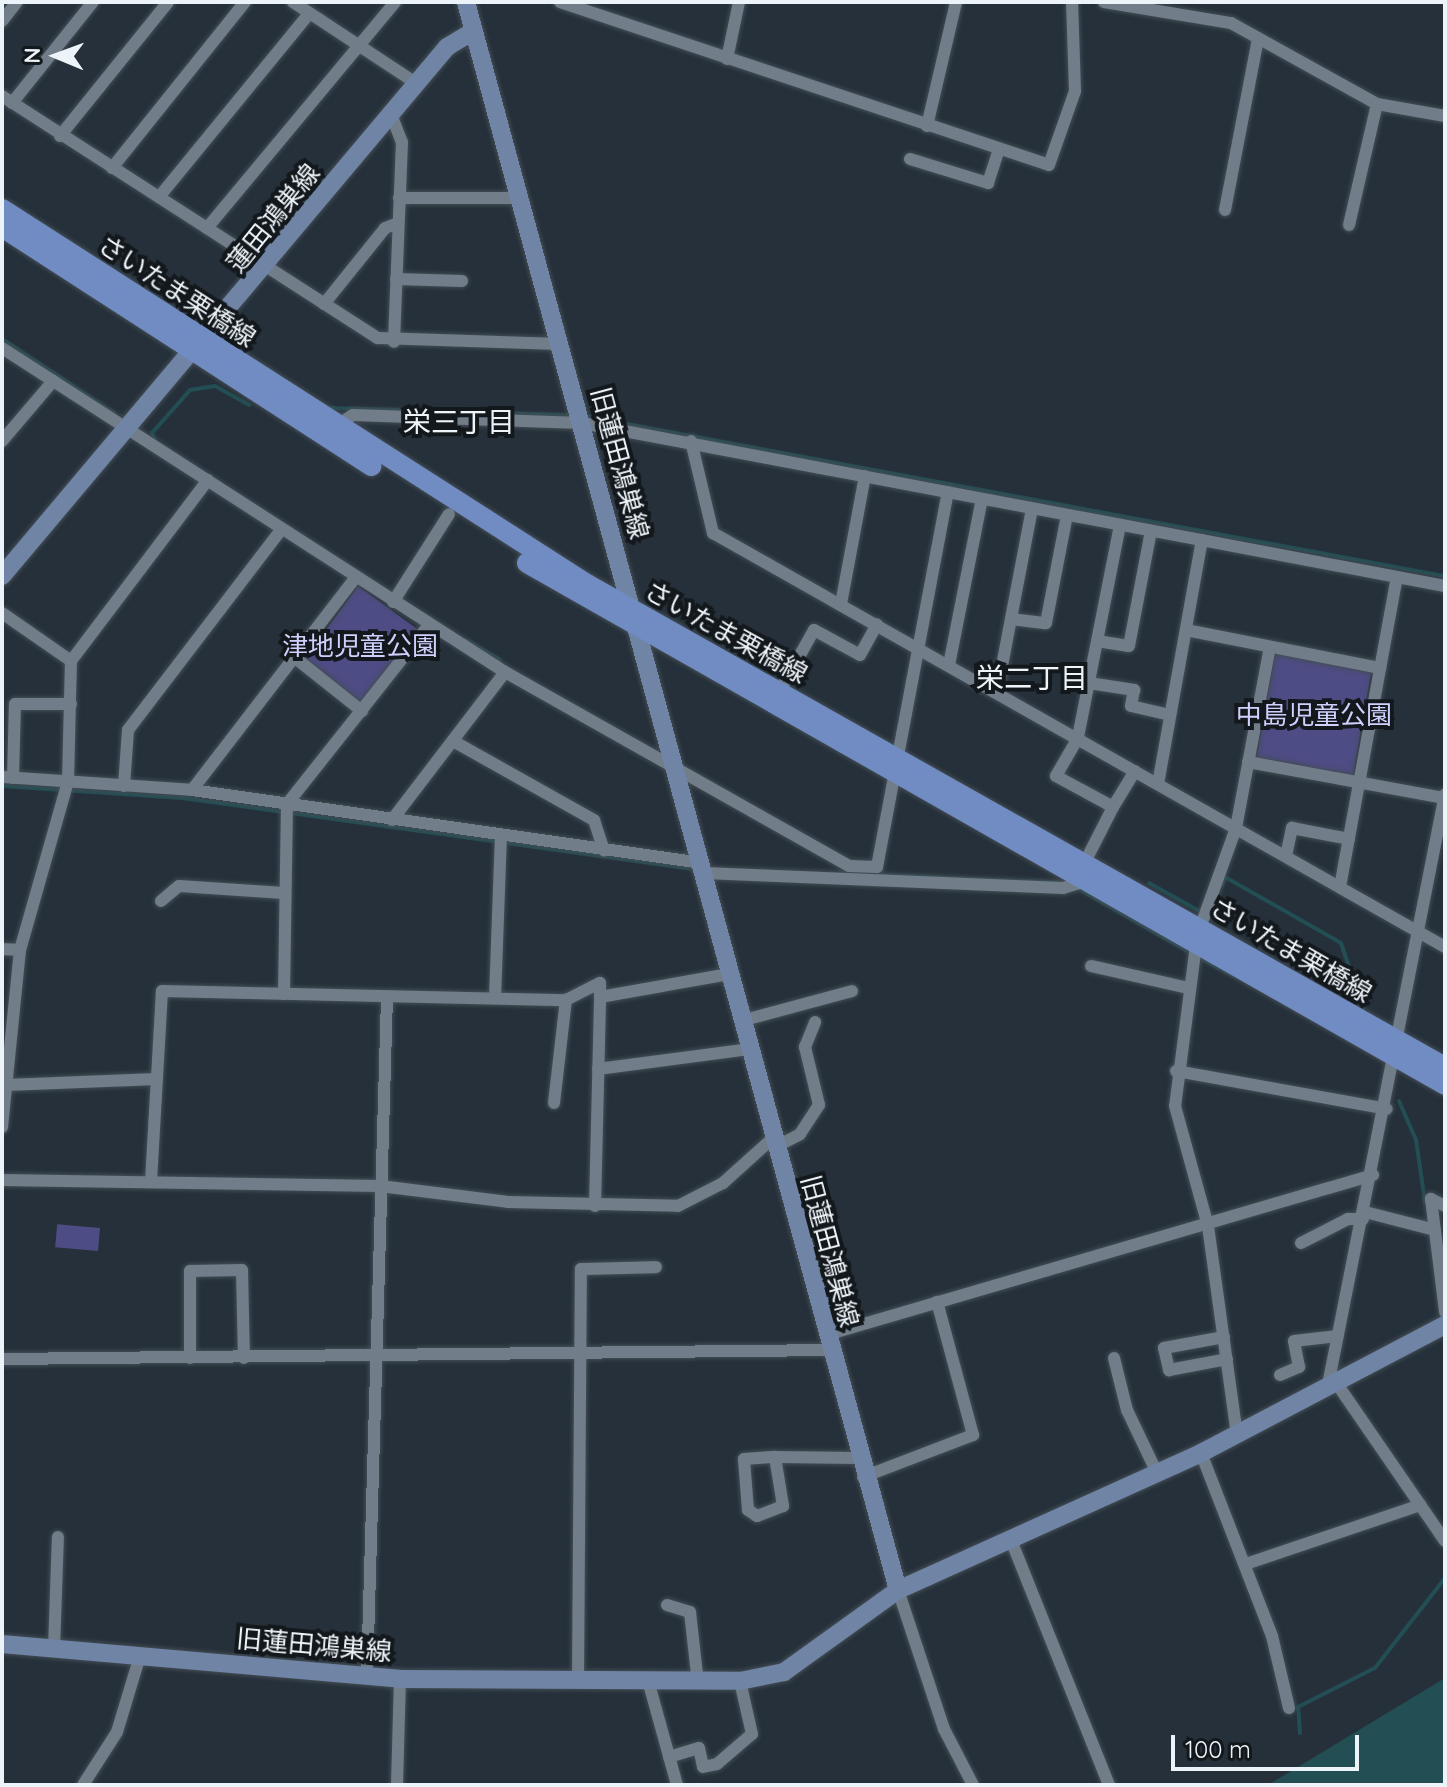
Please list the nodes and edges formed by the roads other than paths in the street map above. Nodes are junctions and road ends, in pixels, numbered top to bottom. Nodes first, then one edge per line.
1 (17, 2) edge
2 (93, 2) edge
3 (168, 2) edge
4 (245, 2) edge
5 (293, 2) edge
6 (395, 2) edge
7 (466, 2) edge
8 (560, 2) edge
9 (739, 2) edge
10 (956, 2) edge
11 (1072, 2) edge
12 (1104, 2) edge
13 (309, 14) junction
14 (2, 21) edge
15 (474, 31) junction
16 (1258, 38) junction
17 (361, 46) junction
18 (727, 59) junction
19 (416, 83) junction
20 (7, 99) edge
21 (1377, 104) junction
22 (391, 114) junction
23 (1445, 116) edge
24 (927, 126) junction
25 (60, 136) junction
26 (999, 149) junction
27 (910, 159) dead end
28 (112, 168) junction
29 (159, 197) junction
30 (399, 198) junction
31 (520, 198) junction
32 (2, 209) edge
33 (1225, 210) dead end
34 (398, 223) junction
35 (1349, 225) dead end
36 (2, 227) edge
37 (207, 228) junction
38 (267, 266) junction
39 (396, 279) junction
40 (462, 281) dead end
41 (324, 304) junction
42 (394, 342) junction
43 (561, 344) junction
44 (201, 347) junction
45 (2, 348) edge
46 (53, 381) junction
47 (580, 416) junction
48 (337, 425) junction
49 (128, 430) junction
50 (2, 441) edge
51 (691, 441) junction
52 (865, 476) junction
53 (208, 480) junction
54 (948, 493) junction
55 (982, 499) junction
56 (1032, 509) junction
57 (449, 514) junction
58 (1067, 515) junction
59 (1120, 525) junction
60 (280, 531) junction
61 (1151, 531) junction
62 (1202, 540) junction
63 (2, 576) edge
64 (1397, 577) junction
65 (355, 578) junction
66 (1445, 586) edge
67 (393, 602) junction
68 (841, 604) junction
69 (630, 607) junction
70 (2, 613) edge
71 (1011, 619) junction
72 (877, 624) junction
73 (429, 625) junction
74 (637, 629) junction
75 (1186, 630) junction
76 (1097, 641) junction
77 (1270, 647) junction
78 (919, 648) junction
79 (294, 657) junction
80 (71, 661) junction
81 (949, 665) junction
82 (1380, 668) junction
83 (505, 672) junction
84 (1089, 683) junction
85 (997, 692) junction
86 (776, 698) junction
87 (71, 704) junction
88 (362, 711) junction
89 (1170, 715) junction
90 (1078, 738) junction
91 (453, 741) junction
92 (1248, 762) junction
93 (674, 763) junction
94 (897, 768) junction
95 (1135, 771) junction
96 (8, 778) edge
97 (68, 782) junction
98 (1158, 784) junction
99 (1359, 784) junction
100 (124, 786) junction
101 (192, 790) junction
102 (1445, 797) edge
103 (287, 804) junction
104 (1113, 807) junction
105 (392, 820) junction
106 (1236, 828) junction
107 (501, 837) junction
108 (1349, 839) junction
109 (604, 850) junction
110 (1286, 856) junction
111 (704, 868) junction
112 (865, 872) junction
113 (1085, 872) junction
114 (1340, 887) junction
115 (284, 893) junction
116 (161, 901) dead end
117 (1201, 925) junction
118 (1418, 932) junction
119 (1445, 947) edge
120 (2, 949) edge
121 (20, 950) junction
122 (1091, 966) dead end
123 (729, 974) junction
124 (1189, 988) junction
125 (852, 991) dead end
126 (284, 994) junction
127 (387, 997) junction
128 (600, 997) junction
129 (495, 998) junction
130 (566, 1000) junction
131 (741, 1021) junction
132 (815, 1022) dead end
133 (749, 1049) junction
134 (1399, 1051) junction
135 (1445, 1067) edge
136 (598, 1069) junction
137 (1176, 1071) junction
138 (157, 1079) junction
139 (6, 1085) junction
140 (1445, 1085) edge
141 (554, 1103) dead end
142 (1387, 1109) junction
143 (2, 1120) edge
144 (2, 1127) edge
145 (774, 1142) junction
146 (1373, 1175) junction
147 (2, 1180) edge
148 (151, 1181) junction
149 (380, 1186) junction
150 (595, 1206) junction
151 (1445, 1206) edge
152 (1364, 1215) junction
153 (1208, 1226) junction
154 (1431, 1229) junction
155 (1301, 1243) dead end
156 (656, 1267) dead end
157 (937, 1302) junction
158 (1443, 1322) edge
159 (1338, 1336) junction
160 (1224, 1337) junction
161 (827, 1342) junction
162 (582, 1353) junction
163 (376, 1356) junction
164 (190, 1358) junction
165 (244, 1358) junction
166 (1114, 1358) dead end
167 (2, 1359) edge
168 (1227, 1359) junction
169 (1280, 1375) dead end
170 (1331, 1383) junction
171 (1237, 1434) junction
172 (1201, 1453) junction
173 (775, 1457) junction
174 (858, 1458) junction
175 (1157, 1473) junction
176 (863, 1477) junction
177 (1420, 1505) junction
178 (58, 1537) dead end
179 (1011, 1540) junction
180 (1445, 1541) edge
181 (1246, 1564) junction
182 (898, 1590) junction
183 (667, 1605) dead end
184 (2, 1644) edge
185 (54, 1649) junction
186 (140, 1656) junction
187 (367, 1675) junction
188 (400, 1679) junction
189 (740, 1681) junction
190 (578, 1683) junction
191 (698, 1683) junction
192 (649, 1684) junction
193 (1289, 1708) dead end
194 (669, 1757) junction
195 (83, 1785) edge
196 (397, 1785) edge
197 (677, 1785) edge
198 (973, 1785) edge
199 (1109, 1785) edge

1 - 14 street
2 - 20 street
3 - 25 street
4 - 28 street
5 - 13 street
6 - 17 street
7 - 15 street
8 - 18 street
9 - 18 street
10 - 24 street
11 - 26 street
12 - 16 street
13 - 17 street
13 - 29 street
15 - 19 street, 蓮田鴻巣線
15 - 31 street, 旧蓮田鴻巣線
16 - 21 street
16 - 33 street
17 - 19 street
17 - 37 street
18 - 24 street
19 - 22 street, 蓮田鴻巣線
20 - 25 street
21 - 23 street
21 - 35 street
22 - 30 street
22 - 38 street, 蓮田鴻巣線
24 - 26 street
25 - 28 street
26 - 27 street
28 - 29 street
29 - 37 street
30 - 31 street
30 - 34 street
31 - 43 street, 旧蓮田鴻巣線
32 - 44 main road, さいたま栗橋線
34 - 39 street
34 - 41 street
36 - 44 main road, さいたま栗橋線
37 - 38 street
38 - 41 street
38 - 44 street, 蓮田鴻巣線
39 - 40 street
39 - 42 street
41 - 42 street
42 - 43 street
43 - 47 street, 旧蓮田鴻巣線
44 - 48 main road, さいたま栗橋線
44 - 49 street, 蓮田鴻巣線
44 - 57 main road, さいたま栗橋線
45 - 46 street
46 - 49 street
46 - 50 street
47 - 48 street
47 - 51 street
47 - 69 street, 旧蓮田鴻巣線
48 - 69 main road, さいたま栗橋線
49 - 53 street
49 - 63 street, 蓮田鴻巣線
51 - 52 street
51 - 68 street
52 - 54 street
52 - 68 street
53 - 60 street
53 - 80 street
54 - 55 street
54 - 78 street
55 - 56 street
55 - 81 street
56 - 58 street
56 - 71 street
57 - 67 street
57 - 74 main road, さいたま栗橋線
58 - 59 street
58 - 71 street
59 - 61 street
59 - 76 street
60 - 65 street
60 - 100 street
61 - 62 street
61 - 76 street
62 - 64 street
62 - 75 street
64 - 66 street
64 - 82 street
65 - 67 street
65 - 79 street
67 - 73 street
68 - 72 street
69 - 74 street, 旧蓮田鴻巣線
69 - 86 main road, さいたま栗橋線
70 - 80 street
71 - 85 street
72 - 78 street
72 - 86 street
73 - 83 street
73 - 88 street
74 - 86 main road, さいたま栗橋線
74 - 93 street, 旧蓮田鴻巣線
75 - 77 street
75 - 89 street
76 - 84 street
77 - 82 street
77 - 92 street
78 - 81 street
78 - 94 street
79 - 88 street
79 - 101 street
80 - 87 street
81 - 85 street
82 - 99 street
83 - 91 street
83 - 93 street
84 - 89 street
84 - 90 street
85 - 90 street
86 - 94 main road, さいたま栗橋線
87 - 96 street
87 - 97 street
88 - 103 street
89 - 98 street
90 - 95 street
90 - 104 street
91 - 105 street
91 - 109 street
92 - 99 street
92 - 106 street
93 - 111 street, 旧蓮田鴻巣線
93 - 112 street
94 - 112 street
94 - 113 main road, さいたま栗橋線
95 - 98 street
95 - 104 street
96 - 97 street
97 - 100 street
97 - 121 street
98 - 106 street
99 - 102 street
99 - 108 street
100 - 101 street
101 - 103 street
102 - 118 street
103 - 105 street
103 - 115 street
104 - 113 street
105 - 107 street
106 - 110 street
106 - 117 street
107 - 109 street
107 - 129 street
108 - 110 street
108 - 114 street
109 - 111 street
110 - 114 street
111 - 112 street
111 - 123 street, 旧蓮田鴻巣線
112 - 113 street
113 - 117 main road, さいたま栗橋線
114 - 118 street
115 - 116 street
115 - 126 street
117 - 124 street
117 - 134 main road, さいたま栗橋線
118 - 119 street
118 - 134 street
120 - 121 street
121 - 139 street
122 - 124 street
123 - 128 street
123 - 131 street, 旧蓮田鴻巣線
124 - 137 street
125 - 131 street
126 - 127 street
126 - 138 street
127 - 129 street
127 - 149 street
128 - 130 street
128 - 136 street
129 - 130 street
130 - 141 street
131 - 133 street, 旧蓮田鴻巣線
132 - 145 street
133 - 136 street
133 - 145 street, 旧蓮田鴻巣線
134 - 135 main road, さいたま栗橋線
134 - 140 main road, さいたま栗橋線
134 - 142 street
136 - 150 street
137 - 142 street
137 - 153 street
138 - 139 street
138 - 148 street
139 - 143 street
142 - 146 street
143 - 144 street
145 - 150 street
145 - 161 street, 旧蓮田鴻巣線
146 - 152 street
146 - 153 street
147 - 148 street
148 - 149 street
149 - 150 street
149 - 163 street
151 - 154 street
152 - 154 street
152 - 155 street
152 - 159 street
153 - 157 street
153 - 160 street
154 - 158 street
156 - 162 street
157 - 161 street
157 - 176 street
158 - 170 street
159 - 169 street
159 - 170 street
160 - 168 street
160 - 168 street
161 - 162 street
161 - 174 street, 旧蓮田鴻巣線
162 - 163 street
162 - 190 street
163 - 165 street
163 - 187 street
164 - 165 street
164 - 165 street
164 - 167 street
166 - 175 street
168 - 171 street
170 - 171 street
170 - 177 street
171 - 172 street
172 - 175 street
172 - 181 street
173 - 173 street
173 - 174 street
174 - 176 street, 旧蓮田鴻巣線
175 - 179 street
176 - 182 street, 旧蓮田鴻巣線
177 - 180 street
177 - 181 street
178 - 185 street
179 - 182 street
179 - 199 street
181 - 193 street
182 - 189 street, 旧蓮田鴻巣線
182 - 198 street
183 - 191 street
184 - 185 street, 旧蓮田鴻巣線
185 - 186 street, 旧蓮田鴻巣線
186 - 187 street, 旧蓮田鴻巣線
186 - 195 street
187 - 188 street, 旧蓮田鴻巣線
188 - 190 street, 旧蓮田鴻巣線
188 - 196 street
189 - 191 street, 旧蓮田鴻巣線
189 - 194 street
190 - 192 street, 旧蓮田鴻巣線
191 - 192 street, 旧蓮田鴻巣線
192 - 194 street
194 - 197 street

